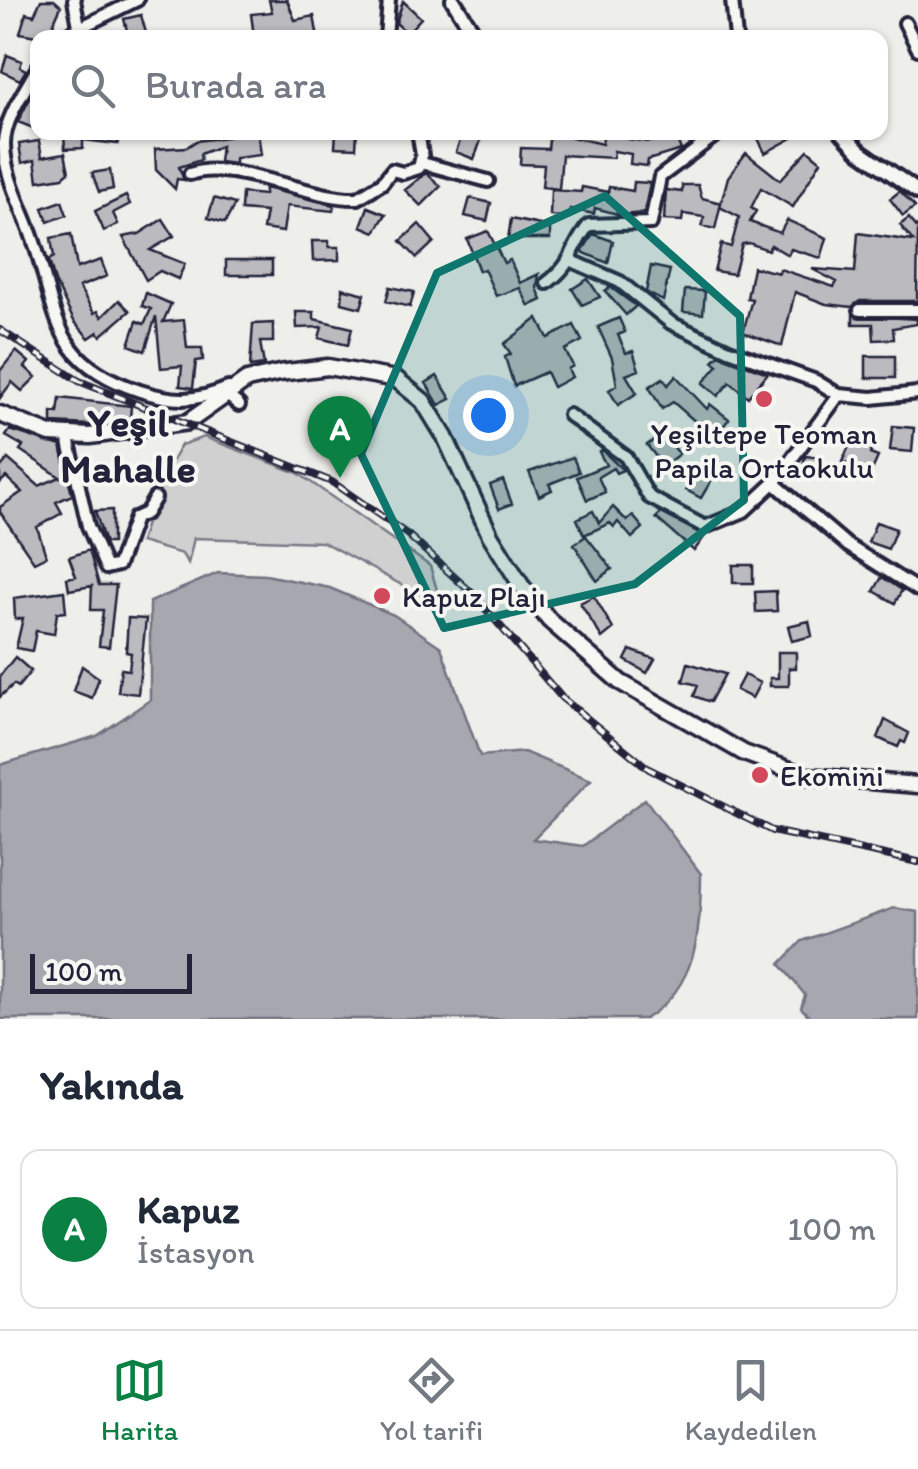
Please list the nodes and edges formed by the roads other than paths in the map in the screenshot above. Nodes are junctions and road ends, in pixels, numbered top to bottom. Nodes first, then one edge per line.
1 (74, 0) edge
2 (137, 0) edge
3 (389, 0) edge
4 (454, 0) edge
5 (732, 0) edge
6 (905, 23) dead end
7 (79, 26) junction
8 (72, 30) edge
9 (387, 30) edge
10 (472, 30) edge
11 (735, 30) edge
12 (918, 48) edge
13 (30, 84) edge
14 (419, 140) edge
15 (709, 140) edge
16 (852, 140) edge
17 (422, 163) junction
18 (190, 174) dead end
19 (488, 181) dead end
20 (918, 192) edge
21 (572, 261) junction
22 (547, 283) dead end
23 (860, 310) dead end
24 (918, 310) edge
25 (248, 380) junction
26 (918, 393) edge
27 (839, 395) junction
28 (0, 414) edge
29 (570, 415) dead end
30 (68, 438) junction
31 (774, 483) junction
32 (155, 498) dead end
33 (918, 590) edge
34 (918, 785) edge

1 - 7 street
2 - 7 street
3 - 9 street
4 - 10 street
5 - 11 street
6 - 12 street
7 - 8 street
13 - 25 street
14 - 17 street
15 - 21 street
16 - 20 street
17 - 18 street
17 - 19 street
21 - 22 street
21 - 27 street
23 - 24 street
25 - 30 main road
25 - 34 main road
26 - 27 street
27 - 31 street
28 - 30 main road
29 - 31 street
30 - 32 street
31 - 33 street

